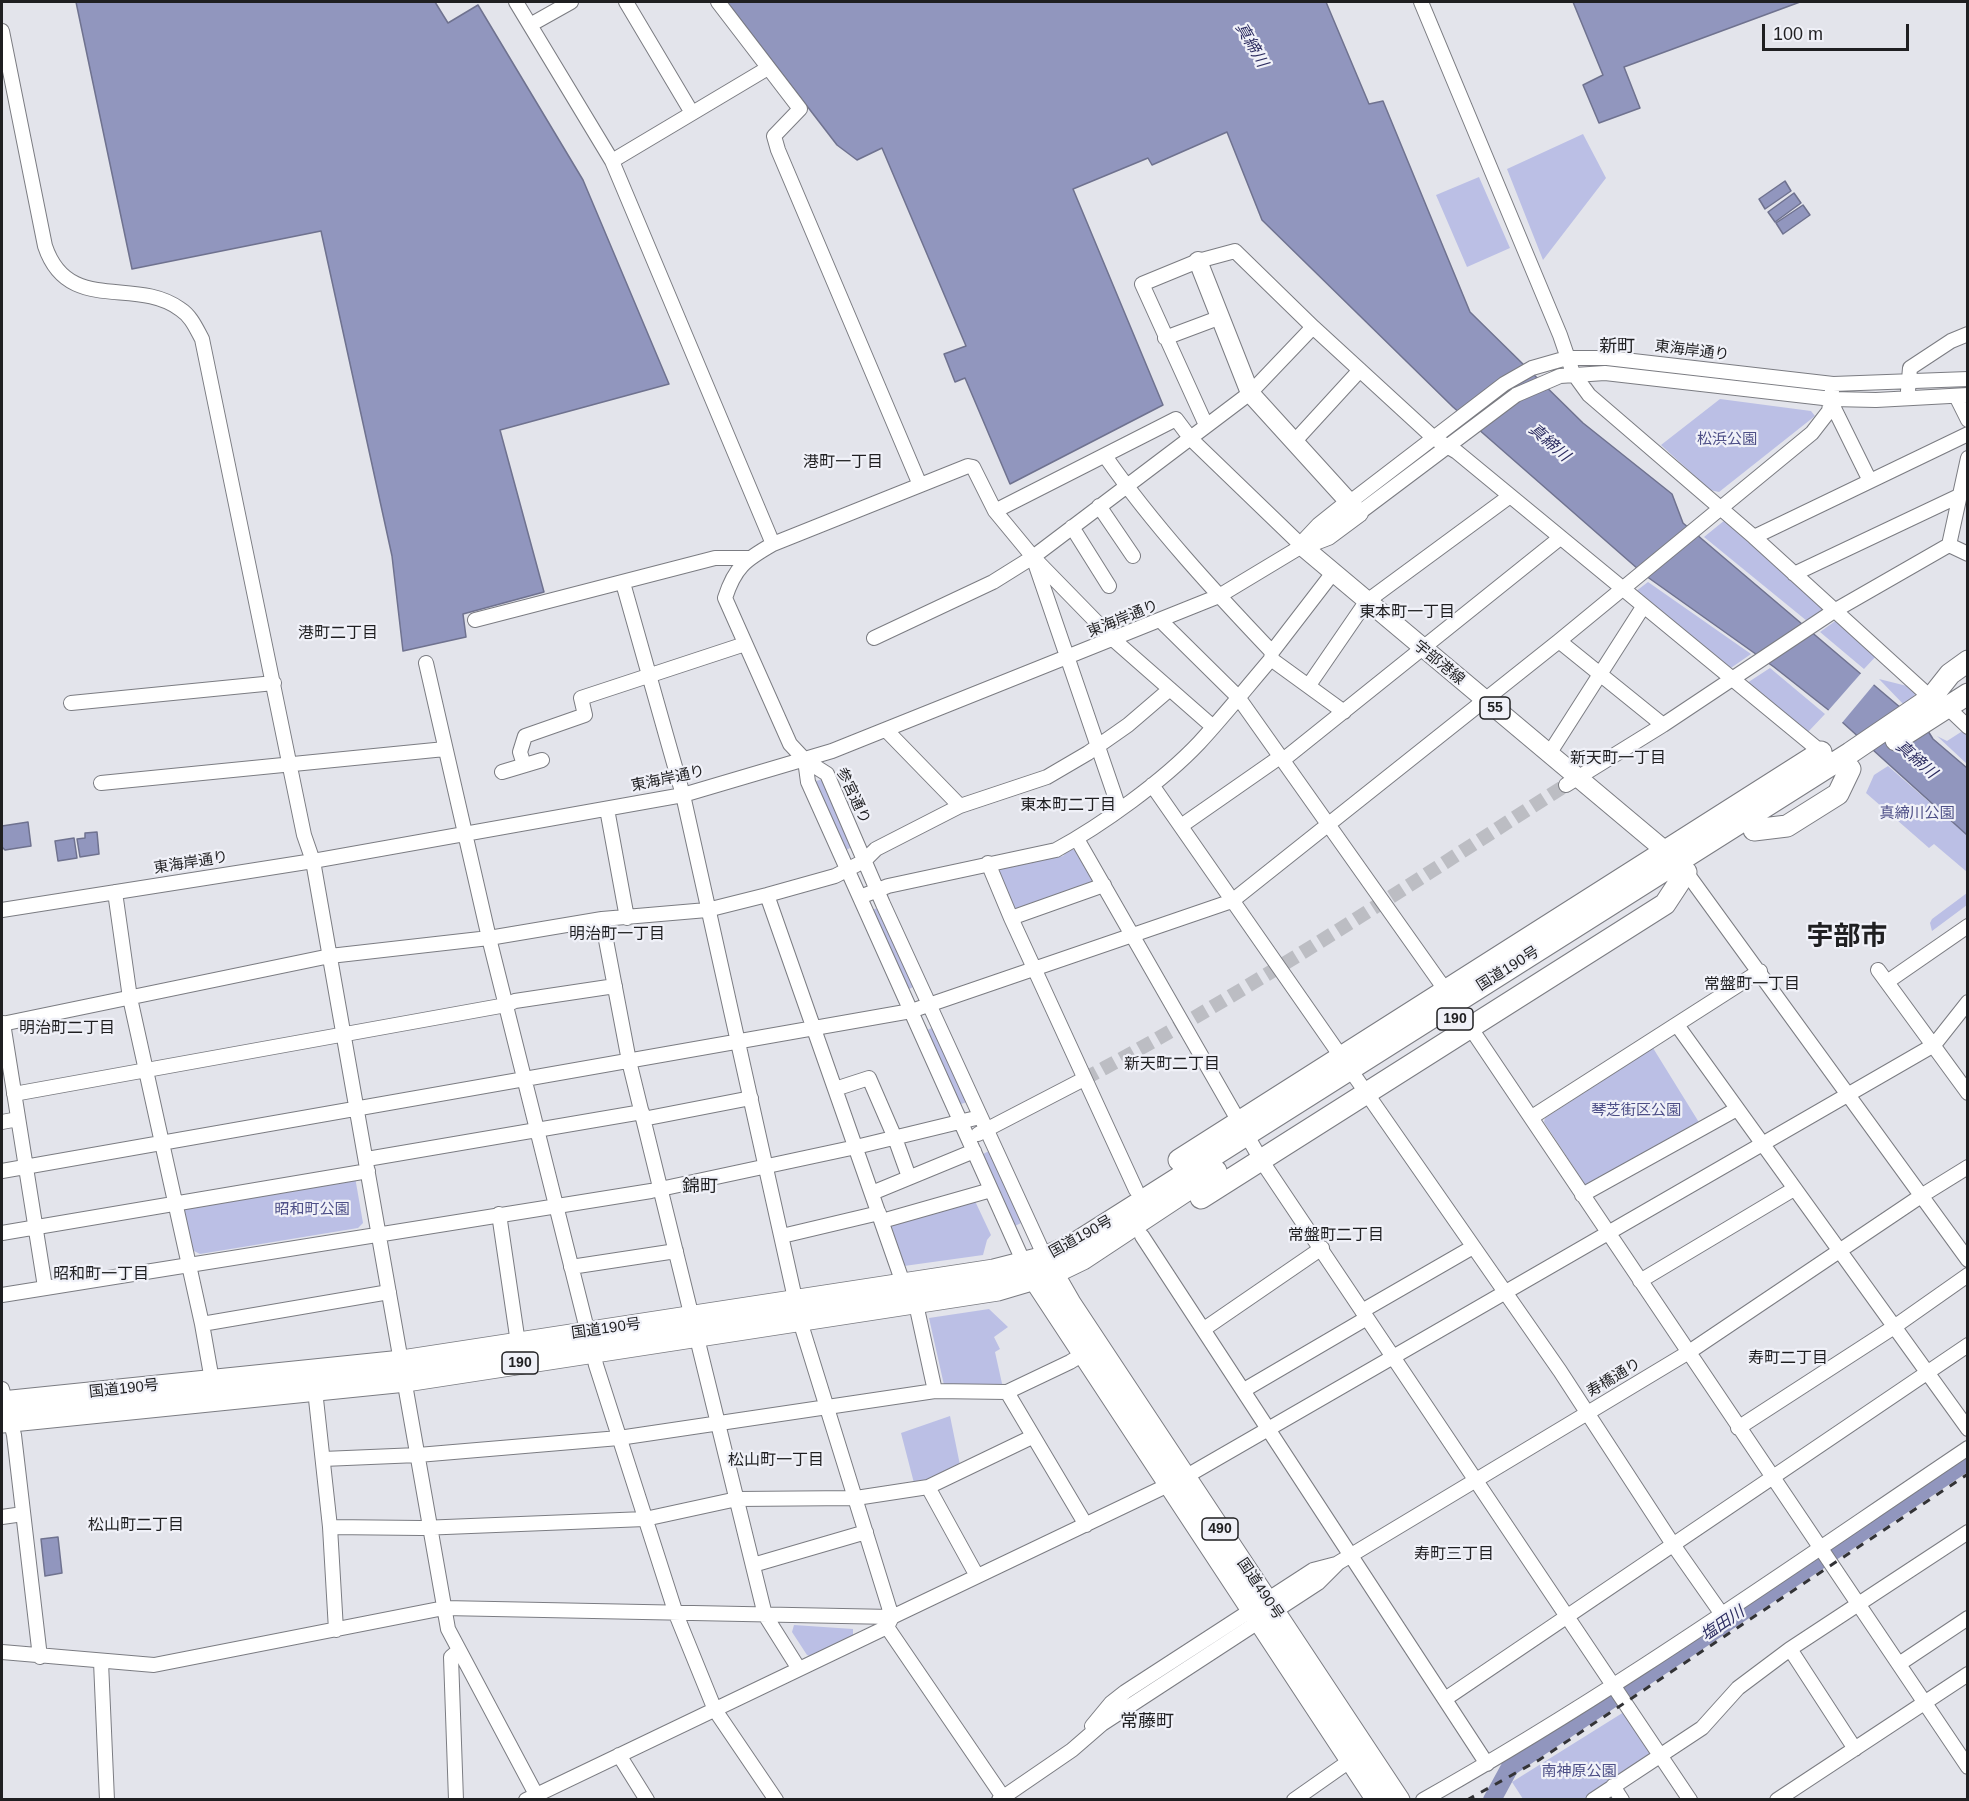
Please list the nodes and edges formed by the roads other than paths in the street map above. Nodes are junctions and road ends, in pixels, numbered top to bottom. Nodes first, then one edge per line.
1 (516, 2) edge
2 (571, 2) edge
3 (626, 2) edge
4 (718, 2) edge
5 (1421, 2) edge
6 (530, 25) junction
7 (2, 35) edge
8 (768, 68) junction
9 (692, 113) junction
10 (612, 161) junction
11 (1198, 261) junction
12 (1221, 317) junction
13 (1313, 327) junction
14 (1968, 334) edge
15 (1165, 338) junction
16 (1567, 358) junction
17 (1360, 370) junction
18 (1573, 373) junction
19 (1968, 379) edge
20 (1908, 383) junction
21 (1833, 384) junction
22 (1250, 393) junction
23 (1962, 395) edge
24 (1909, 399) junction
25 (1832, 401) junction
26 (1968, 420) edge
27 (1206, 425) junction
28 (1968, 434) edge
29 (1191, 439) junction
30 (1435, 439) junction
31 (1294, 442) junction
32 (1448, 448) junction
33 (1105, 456) junction
34 (1968, 458) edge
35 (1870, 481) junction
36 (920, 485) junction
37 (1126, 486) junction
38 (1964, 494) edge
39 (1510, 496) junction
40 (1099, 506) junction
41 (1355, 508) junction
42 (995, 510) junction
43 (1720, 510) junction
44 (1072, 526) junction
45 (1754, 537) junction
46 (1560, 538) junction
47 (773, 544) junction
48 (1949, 545) junction
49 (1302, 546) junction
50 (1968, 554) edge
51 (1133, 556) dead end
52 (1033, 557) junction
53 (748, 558) junction
54 (1332, 574) junction
55 (1794, 574) junction
56 (623, 583) junction
57 (1109, 586) dead end
58 (1622, 589) junction
59 (1219, 597) junction
60 (1366, 602) junction
61 (1643, 606) junction
62 (1834, 610) junction
63 (475, 620) dead end
64 (1161, 621) junction
65 (874, 639) dead end
66 (1114, 640) junction
67 (1559, 640) junction
68 (745, 644) junction
69 (1423, 650) junction
70 (1272, 655) junction
71 (1067, 659) junction
72 (1968, 661) edge
73 (426, 663) dead end
74 (1968, 675) edge
75 (1601, 676) junction
76 (649, 677) junction
77 (1733, 680) junction
78 (274, 683) junction
79 (1309, 686) junction
80 (1170, 689) junction
81 (1968, 694) edge
82 (1238, 697) junction
83 (1485, 700) junction
84 (71, 703) dead end
85 (1344, 712) junction
86 (1955, 713) edge
87 (1663, 725) junction
88 (1212, 726) junction
89 (886, 730) junction
90 (1097, 745) junction
91 (445, 749) junction
92 (1549, 754) junction
93 (1281, 758) junction
94 (542, 760) dead end
95 (805, 760) junction
96 (1835, 761) junction
97 (290, 765) junction
98 (524, 765) junction
99 (502, 772) dead end
100 (1572, 781) junction
101 (101, 783) dead end
102 (1152, 785) junction
103 (683, 795) junction
104 (960, 806) junction
105 (1119, 808) junction
106 (607, 809) junction
107 (1329, 825) junction
108 (1181, 826) junction
109 (464, 835) junction
110 (1077, 839) junction
111 (313, 861) junction
112 (864, 861) junction
113 (1677, 861) junction
114 (988, 863) junction
115 (847, 869) junction
116 (1104, 885) junction
117 (877, 889) junction
118 (115, 892) junction
119 (767, 895) junction
120 (860, 897) junction
121 (1232, 901) junction
122 (2, 910) edge
123 (707, 910) junction
124 (627, 918) junction
125 (1011, 918) junction
126 (602, 919) junction
127 (1968, 926) edge
128 (1133, 936) junction
129 (489, 938) junction
130 (330, 956) junction
131 (1034, 970) junction
132 (1878, 970) dead end
133 (1760, 971) junction
134 (1887, 982) junction
135 (615, 986) junction
136 (130, 998) junction
137 (1968, 1002) edge
138 (506, 1005) junction
139 (930, 1005) junction
140 (1458, 1009) junction
141 (911, 1011) junction
142 (2, 1024) edge
143 (1677, 1025) junction
144 (813, 1028) junction
145 (345, 1035) junction
146 (737, 1042) junction
147 (1934, 1045) junction
148 (629, 1061) junction
149 (145, 1070) junction
150 (1354, 1075) junction
151 (523, 1079) junction
152 (1084, 1079) junction
153 (1966, 1088) edge
154 (835, 1089) junction
155 (14, 1094) junction
156 (1848, 1095) junction
157 (751, 1098) junction
158 (357, 1109) junction
159 (1737, 1109) junction
160 (643, 1116) junction
161 (980, 1117) junction
162 (1532, 1117) junction
163 (18, 1119) junction
164 (2, 1122) edge
165 (959, 1122) junction
166 (536, 1131) junction
167 (986, 1131) junction
168 (896, 1138) junction
169 (1250, 1141) junction
170 (162, 1143) junction
171 (1763, 1144) junction
172 (971, 1145) junction
173 (856, 1148) junction
174 (368, 1165) junction
175 (26, 1167) junction
176 (767, 1167) junction
177 (1968, 1167) edge
178 (2, 1171) edge
179 (909, 1177) junction
180 (661, 1189) junction
181 (1794, 1189) junction
182 (991, 1190) junction
183 (872, 1193) junction
184 (1582, 1195) junction
185 (1921, 1196) junction
186 (175, 1203) junction
187 (556, 1206) junction
188 (1138, 1213) junction
189 (499, 1214) junction
190 (880, 1217) junction
191 (36, 1228) junction
192 (2, 1233) edge
193 (380, 1233) junction
194 (1609, 1233) junction
195 (782, 1236) junction
196 (1473, 1247) junction
197 (1322, 1248) junction
198 (1840, 1250) junction
199 (676, 1251) junction
200 (1968, 1260) edge
201 (188, 1263) junction
202 (571, 1267) junction
203 (1039, 1269) junction
204 (1968, 1275) edge
205 (1640, 1281) junction
206 (903, 1283) junction
207 (45, 1287) junction
208 (390, 1292) junction
209 (1506, 1293) junction
210 (2, 1295) edge
211 (916, 1304) junction
212 (798, 1310) junction
213 (1365, 1315) junction
214 (202, 1324) junction
215 (693, 1327) junction
216 (1894, 1327) junction
217 (1204, 1329) junction
218 (589, 1342) junction
219 (519, 1343) junction
220 (1968, 1345) edge
221 (1689, 1352) junction
222 (1083, 1354) junction
223 (1392, 1355) junction
224 (404, 1371) junction
225 (1927, 1373) junction
226 (213, 1390) junction
227 (315, 1390) junction
228 (1244, 1390) junction
229 (935, 1391) junction
230 (1007, 1392) junction
231 (4, 1407) edge
232 (828, 1407) junction
233 (1587, 1414) junction
234 (718, 1424) junction
235 (1269, 1428) junction
236 (1738, 1428) junction
237 (1968, 1429) edge
238 (1032, 1437) junction
239 (619, 1438) junction
240 (1968, 1448) edge
241 (418, 1455) junction
242 (323, 1459) junction
243 (1774, 1478) junction
244 (1477, 1480) junction
245 (1177, 1481) junction
246 (928, 1487) junction
247 (856, 1498) junction
248 (737, 1499) junction
249 (23, 1514) junction
250 (2, 1517) edge
251 (645, 1519) junction
252 (1086, 1525) junction
253 (330, 1527) junction
254 (431, 1527) junction
255 (866, 1532) junction
256 (1968, 1532) edge
257 (1674, 1546) junction
258 (1824, 1553) junction
259 (1351, 1555) junction
260 (753, 1565) junction
261 (977, 1576) junction
262 (1857, 1604) junction
263 (444, 1608) junction
264 (1262, 1610) junction
265 (1721, 1613) junction
266 (675, 1614) junction
267 (765, 1615) junction
268 (1568, 1615) junction
269 (1968, 1618) edge
270 (890, 1622) junction
271 (336, 1630) junction
272 (1790, 1649) junction
273 (458, 1651) junction
274 (2, 1652) edge
275 (40, 1657) junction
276 (101, 1662) junction
277 (1899, 1664) junction
278 (799, 1669) junction
279 (1968, 1674) edge
280 (1619, 1691) junction
281 (1445, 1699) junction
282 (1924, 1702) junction
283 (715, 1710) junction
284 (1855, 1749) junction
285 (619, 1755) junction
286 (1662, 1756) junction
287 (1351, 1760) junction
288 (1487, 1764) junction
289 (1968, 1767) edge
290 (1613, 1786) junction
291 (534, 1798) edge
292 (1002, 1799) edge
293 (107, 1800) edge
294 (456, 1800) edge
295 (647, 1800) edge
296 (776, 1800) edge
297 (1294, 1800) edge
298 (1377, 1800) edge
299 (1399, 1800) edge
300 (1423, 1800) edge
301 (1593, 1800) edge
302 (1622, 1800) edge
303 (1690, 1800) edge
304 (1777, 1800) edge

1 - 6 street
2 - 6 street
3 - 9 street
4 - 8 street
5 - 16 street
6 - 10 street
7 - 78 street
8 - 9 street
8 - 36 street
9 - 10 street
10 - 47 street
11 - 12 main road
11 - 13 street
11 - 15 street
12 - 15 street
12 - 22 main road
13 - 17 street
13 - 22 street
14 - 20 street
15 - 27 street
16 - 18 street
16 - 21 street, 東海岸通り
16 - 30 street, 東海岸通り
17 - 30 street
17 - 31 street
18 - 25 street
18 - 32 street
18 - 43 street
19 - 20 street, 東海岸通り
20 - 21 street, 東海岸通り
20 - 24 street
21 - 25 street
22 - 27 street
22 - 31 main road
23 - 24 street
23 - 26 street
24 - 25 street
25 - 35 street
25 - 43 street
27 - 29 street
28 - 35 street
29 - 33 street
29 - 37 street
29 - 49 street
30 - 32 street
30 - 41 street, 東海岸通り
31 - 41 main road
32 - 39 street
32 - 41 street
33 - 37 street
33 - 42 street
34 - 38 street
35 - 45 street
36 - 42 street
36 - 47 street
37 - 40 street
37 - 59 street
38 - 48 street
38 - 55 street
39 - 46 street
39 - 60 street
40 - 44 street
40 - 51 street
41 - 49 main road
42 - 52 street
43 - 45 street
43 - 58 street
44 - 52 street
44 - 57 street
45 - 55 street
46 - 58 street
46 - 69 street
47 - 53 street
48 - 50 street
48 - 62 street
49 - 54 main road, 宇部港線 / 55
49 - 59 street, 東海岸通り
52 - 65 street
52 - 66 street
52 - 71 street
53 - 56 street
53 - 68 street
54 - 60 main road, 宇部港線 / 55
54 - 70 street
55 - 62 street
56 - 63 street
56 - 76 street
58 - 61 street
58 - 67 street
59 - 64 street, 東海岸通り
59 - 70 street
60 - 69 main road, 宇部港線 / 55
60 - 79 street
61 - 75 street
61 - 77 street
62 - 77 street
62 - 86 street
64 - 66 street, 東海岸通り
64 - 82 street
66 - 71 street, 東海岸通り
66 - 80 street
67 - 75 street
67 - 83 street
68 - 76 street
68 - 95 street
69 - 83 main road, 宇部港線 / 55
69 - 85 street
70 - 79 street
70 - 82 street
71 - 89 street, 東海岸通り
71 - 90 street
72 - 86 highway, 国道190号 / 190
73 - 91 street
74 - 86 highway
75 - 87 street
75 - 92 street
76 - 98 street
76 - 103 street
77 - 87 street
77 - 96 street
78 - 84 street
78 - 97 street
79 - 85 street
80 - 88 street
80 - 90 street
81 - 86 highway, 国道190号 / 190
82 - 88 street
82 - 93 street
83 - 92 main road, 宇部港線 / 55
83 - 107 street
85 - 93 street
86 - 96 highway, 国道190号 / 190
87 - 100 street
88 - 102 street
89 - 95 street, 東海岸通り
89 - 104 street
90 - 104 street
90 - 105 street
91 - 97 street
91 - 109 street
92 - 100 main road, 宇部港線 / 55
93 - 107 street
93 - 108 street
94 - 98 street
95 - 103 street, 東海岸通り
95 - 112 street, 参宮通り
95 - 115 street
96 - 113 highway, 国道190号 / 190
96 - 113 highway, 国道190号 / 190
97 - 101 street
97 - 111 street
98 - 99 street
100 - 113 main road, 宇部港線 / 55
102 - 105 street
102 - 108 street
103 - 106 street, 東海岸通り
103 - 123 street
104 - 112 street
105 - 110 street
106 - 109 street, 東海岸通り
106 - 124 street
107 - 121 street
107 - 140 street
108 - 121 street
109 - 111 street, 東海岸通り
109 - 129 street
110 - 114 street
110 - 116 street
111 - 118 street, 東海岸通り
111 - 130 street
112 - 115 street
112 - 117 street, 参宮通り
113 - 133 street
113 - 140 highway, 国道190号 / 190
113 - 140 highway
114 - 117 street
114 - 125 street
115 - 119 street
115 - 120 street
116 - 125 street
116 - 128 street
117 - 120 street
117 - 139 street, 参宮通り
118 - 122 street, 東海岸通り
118 - 136 street
119 - 123 street
119 - 144 street
120 - 141 street
121 - 128 street
121 - 150 street
123 - 124 street
123 - 146 street
124 - 126 street
125 - 131 street
126 - 129 street
126 - 135 street
127 - 134 street
128 - 131 street
128 - 169 street
129 - 130 street
129 - 138 street
130 - 136 street
130 - 145 street
131 - 139 street
131 - 152 street
132 - 134 street
133 - 143 street
133 - 156 street
134 - 147 street
135 - 138 street
135 - 148 street
136 - 142 street
136 - 149 street
137 - 147 street
138 - 145 street
138 - 151 street
139 - 141 street
139 - 161 street, 参宮通り
140 - 150 highway, 国道190号 / 190
140 - 150 highway
140 - 162 street
141 - 144 street
141 - 165 street
142 - 155 street
143 - 159 street
143 - 162 street
144 - 146 street
144 - 154 street
145 - 149 street
145 - 158 street
146 - 148 street
146 - 157 street
147 - 153 street
147 - 156 street
148 - 151 street
148 - 160 street
149 - 155 street
149 - 170 street
150 - 169 highway, 国道190号 / 190
150 - 169 highway
150 - 196 street
151 - 158 street
151 - 166 street
152 - 167 street
152 - 188 street
154 - 168 street
154 - 173 street
155 - 163 street
156 - 171 street
156 - 185 street
157 - 160 street
157 - 176 street
158 - 170 street
158 - 174 street
159 - 171 street
159 - 184 street
160 - 166 street
160 - 180 street
161 - 165 street
161 - 167 street, 参宮通り
162 - 184 street
163 - 164 street
163 - 175 street
165 - 168 street
165 - 172 street
166 - 174 street
166 - 187 street
167 - 172 street
167 - 203 street, 参宮通り
168 - 173 street
168 - 179 street
169 - 188 highway, 国道190号 / 190
169 - 188 highway
169 - 197 street
170 - 175 street
170 - 186 street
171 - 181 street
171 - 194 street
172 - 179 street
172 - 182 street
173 - 176 street
173 - 183 street
174 - 186 street
174 - 193 street
175 - 178 street
175 - 191 street
176 - 180 street
176 - 195 street
177 - 185 street, 寿橋通り
179 - 183 street
180 - 187 street
180 - 199 street
181 - 198 street
181 - 205 street
182 - 190 street
182 - 203 street
183 - 190 street
184 - 194 street
185 - 198 street, 寿橋通り
185 - 200 street
186 - 191 street
186 - 201 street
187 - 189 street
187 - 202 street
188 - 203 highway, 国道190号 / 190
188 - 217 street
189 - 193 street
189 - 219 street
190 - 195 street
190 - 206 street
191 - 192 street
191 - 207 street
193 - 201 street
193 - 208 street
194 - 205 street
194 - 209 street
195 - 212 street
196 - 209 street
196 - 213 street
197 - 213 street
197 - 217 street
198 - 216 street
198 - 221 street, 寿橋通り
199 - 202 street
199 - 215 street
201 - 207 street
201 - 214 street
202 - 218 street
203 - 206 highway, 国道190号 / 190
203 - 211 highway, 国道190号 / 190
203 - 222 highway, 国道490号 / 490
203 - 245 highway, 国道490号 / 490
204 - 216 street
205 - 221 street
206 - 212 highway, 国道190号 / 190
207 - 210 street
208 - 214 street
208 - 224 street
209 - 223 street
209 - 233 street
211 - 212 highway, 国道190号 / 190
211 - 229 street
212 - 215 highway, 国道190号 / 190
212 - 232 street
213 - 223 street
213 - 228 street
214 - 226 street
215 - 218 highway, 国道190号 / 190
215 - 234 street
216 - 225 street
216 - 236 street
217 - 228 street
218 - 219 highway, 国道190号 / 190
218 - 224 highway, 国道190号 / 190
218 - 239 street
219 - 224 highway, 国道190号 / 190
220 - 225 street
221 - 233 street, 寿橋通り
221 - 236 street
222 - 230 street
222 - 245 highway, 国道490号 / 490
223 - 235 street
223 - 244 street
224 - 226 highway, 国道190号 / 190
224 - 227 highway, 国道190号 / 190
224 - 241 street
225 - 237 street
225 - 243 street
226 - 227 highway, 国道190号 / 190
226 - 231 highway, 国道190号 / 190
227 - 242 street
228 - 235 street
229 - 230 street
229 - 232 street
230 - 238 street
231 - 249 street
232 - 234 street
232 - 247 street
233 - 244 street, 寿橋通り
233 - 257 street
234 - 239 street
234 - 248 street
235 - 245 street
235 - 259 street
236 - 243 street
238 - 246 street
238 - 252 street
239 - 241 street
239 - 251 street
240 - 258 street
241 - 242 street
241 - 254 street
242 - 253 street
243 - 257 street
243 - 258 street
244 - 259 street, 寿橋通り
244 - 268 street
245 - 252 street
245 - 264 highway, 国道490号 / 490
246 - 247 street
246 - 261 street
247 - 248 street
247 - 255 street
248 - 251 street
248 - 260 street
249 - 250 street
249 - 275 street
251 - 254 street
251 - 266 street
252 - 261 street
253 - 254 street
253 - 271 street
254 - 263 street
255 - 260 street
255 - 270 street
256 - 262 street
257 - 265 street
257 - 268 street
258 - 262 street
258 - 265 street
259 - 264 street, 寿橋通り
259 - 281 street
260 - 267 street
261 - 270 street
262 - 272 street
262 - 277 street
263 - 266 street
263 - 271 street
263 - 273 street
264 - 287 highway, 国道490号 / 490
264 - 292 street, 寿橋通り
264 - 299 highway, 国道490号 / 490
265 - 280 street
266 - 267 street
266 - 283 street
267 - 270 street
267 - 278 street
268 - 280 street
268 - 281 street
269 - 277 street
270 - 278 street
270 - 292 street
271 - 276 street
272 - 284 street
272 - 286 street
273 - 291 street
273 - 294 street
274 - 275 street
275 - 276 street
276 - 293 street
277 - 282 street
278 - 283 street
279 - 282 street
280 - 286 street
280 - 288 street
281 - 288 street
282 - 284 street
282 - 289 street
283 - 285 street
283 - 296 street
284 - 304 street
285 - 291 street
285 - 295 street
286 - 290 street
286 - 303 street
287 - 297 street
287 - 298 highway, 国道490号 / 490
288 - 300 street
290 - 301 street
290 - 302 street

